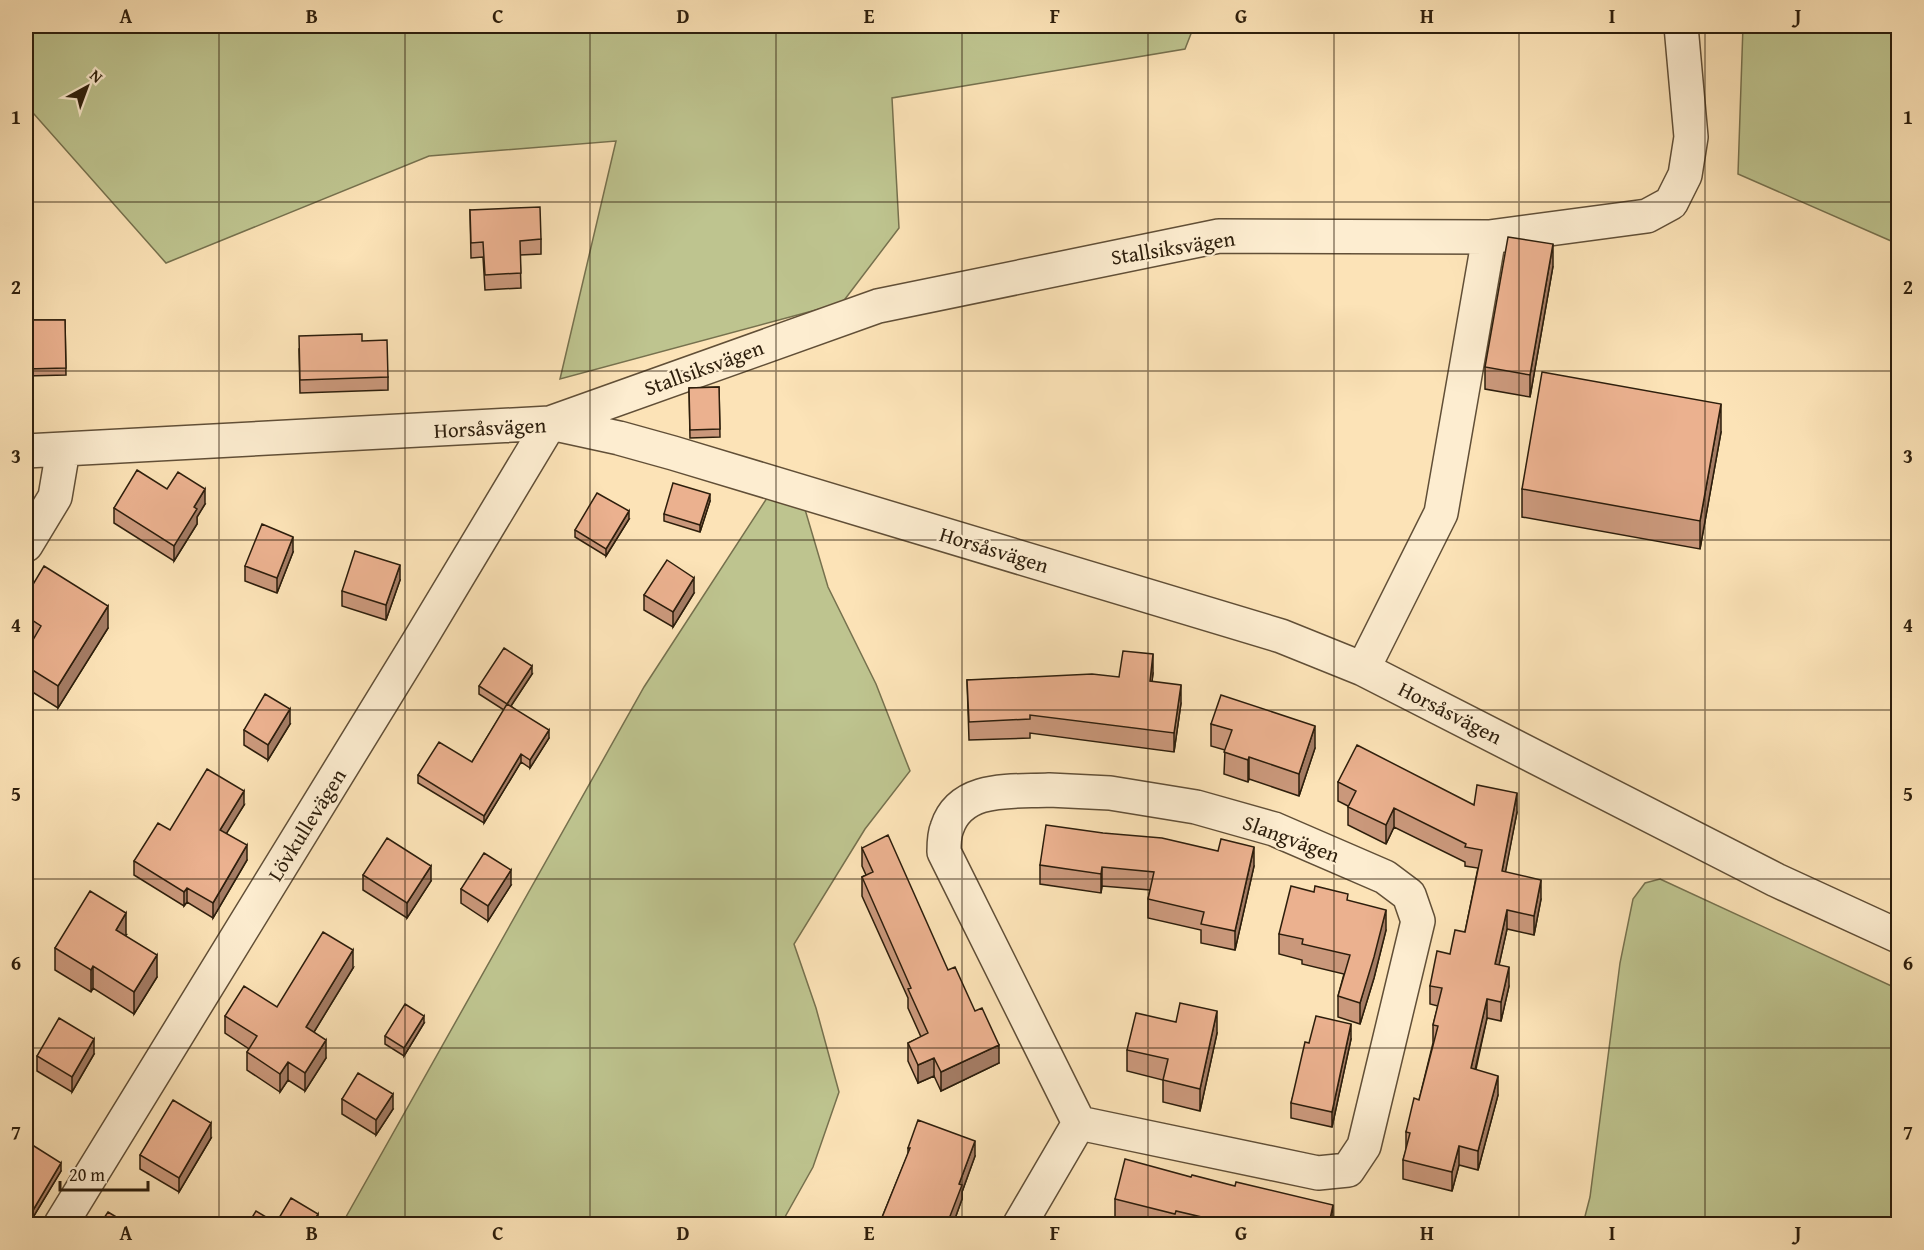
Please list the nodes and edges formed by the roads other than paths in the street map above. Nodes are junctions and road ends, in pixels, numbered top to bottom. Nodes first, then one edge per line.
1 (1682, 26) edge
2 (1490, 237) junction
3 (550, 423) junction
4 (63, 450) junction
5 (26, 451) edge
6 (26, 545) edge
7 (1363, 669) junction
8 (1899, 936) edge
9 (1079, 1123) junction
10 (61, 1224) edge
11 (1020, 1224) edge

1 - 2 street, Stallsiksvägen
2 - 3 street, Stallsiksvägen
2 - 7 street
3 - 4 street, Horsåsvägen
3 - 7 street, Horsåsvägen
3 - 10 street, Lövkullevägen
4 - 5 street, Horsåsvägen
4 - 6 street
7 - 8 street, Horsåsvägen
9 - 9 street, Slangvägen
9 - 11 street

